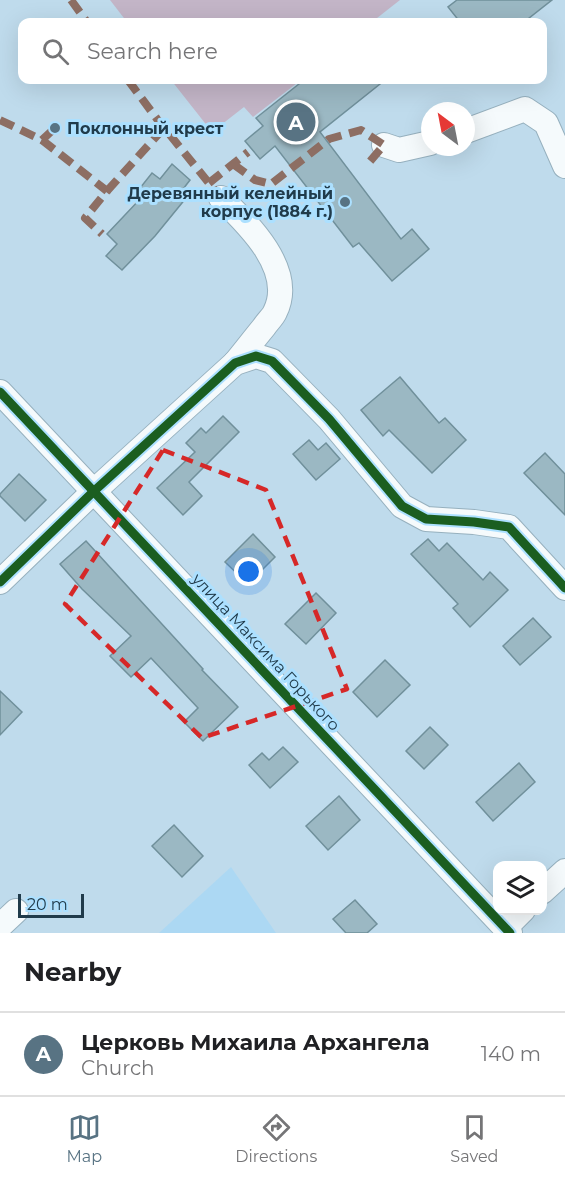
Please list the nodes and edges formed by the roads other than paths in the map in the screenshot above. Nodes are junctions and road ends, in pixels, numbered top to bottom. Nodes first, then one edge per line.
1 (475, 128) edge
2 (384, 145) dead end
3 (421, 145) edge
4 (564, 162) edge
5 (221, 198) dead end
6 (235, 363) junction
7 (0, 392) edge
8 (93, 492) junction
9 (0, 582) edge
10 (565, 588) edge
11 (565, 871) edge
12 (547, 888) edge
13 (519, 915) edge
14 (508, 930) edge

1 - 4 street
2 - 3 street
5 - 6 street
6 - 8 street
6 - 10 street
7 - 8 street, улица Максима Горького
8 - 9 street
8 - 14 street, улица Максима Горького
11 - 12 street
13 - 14 street

